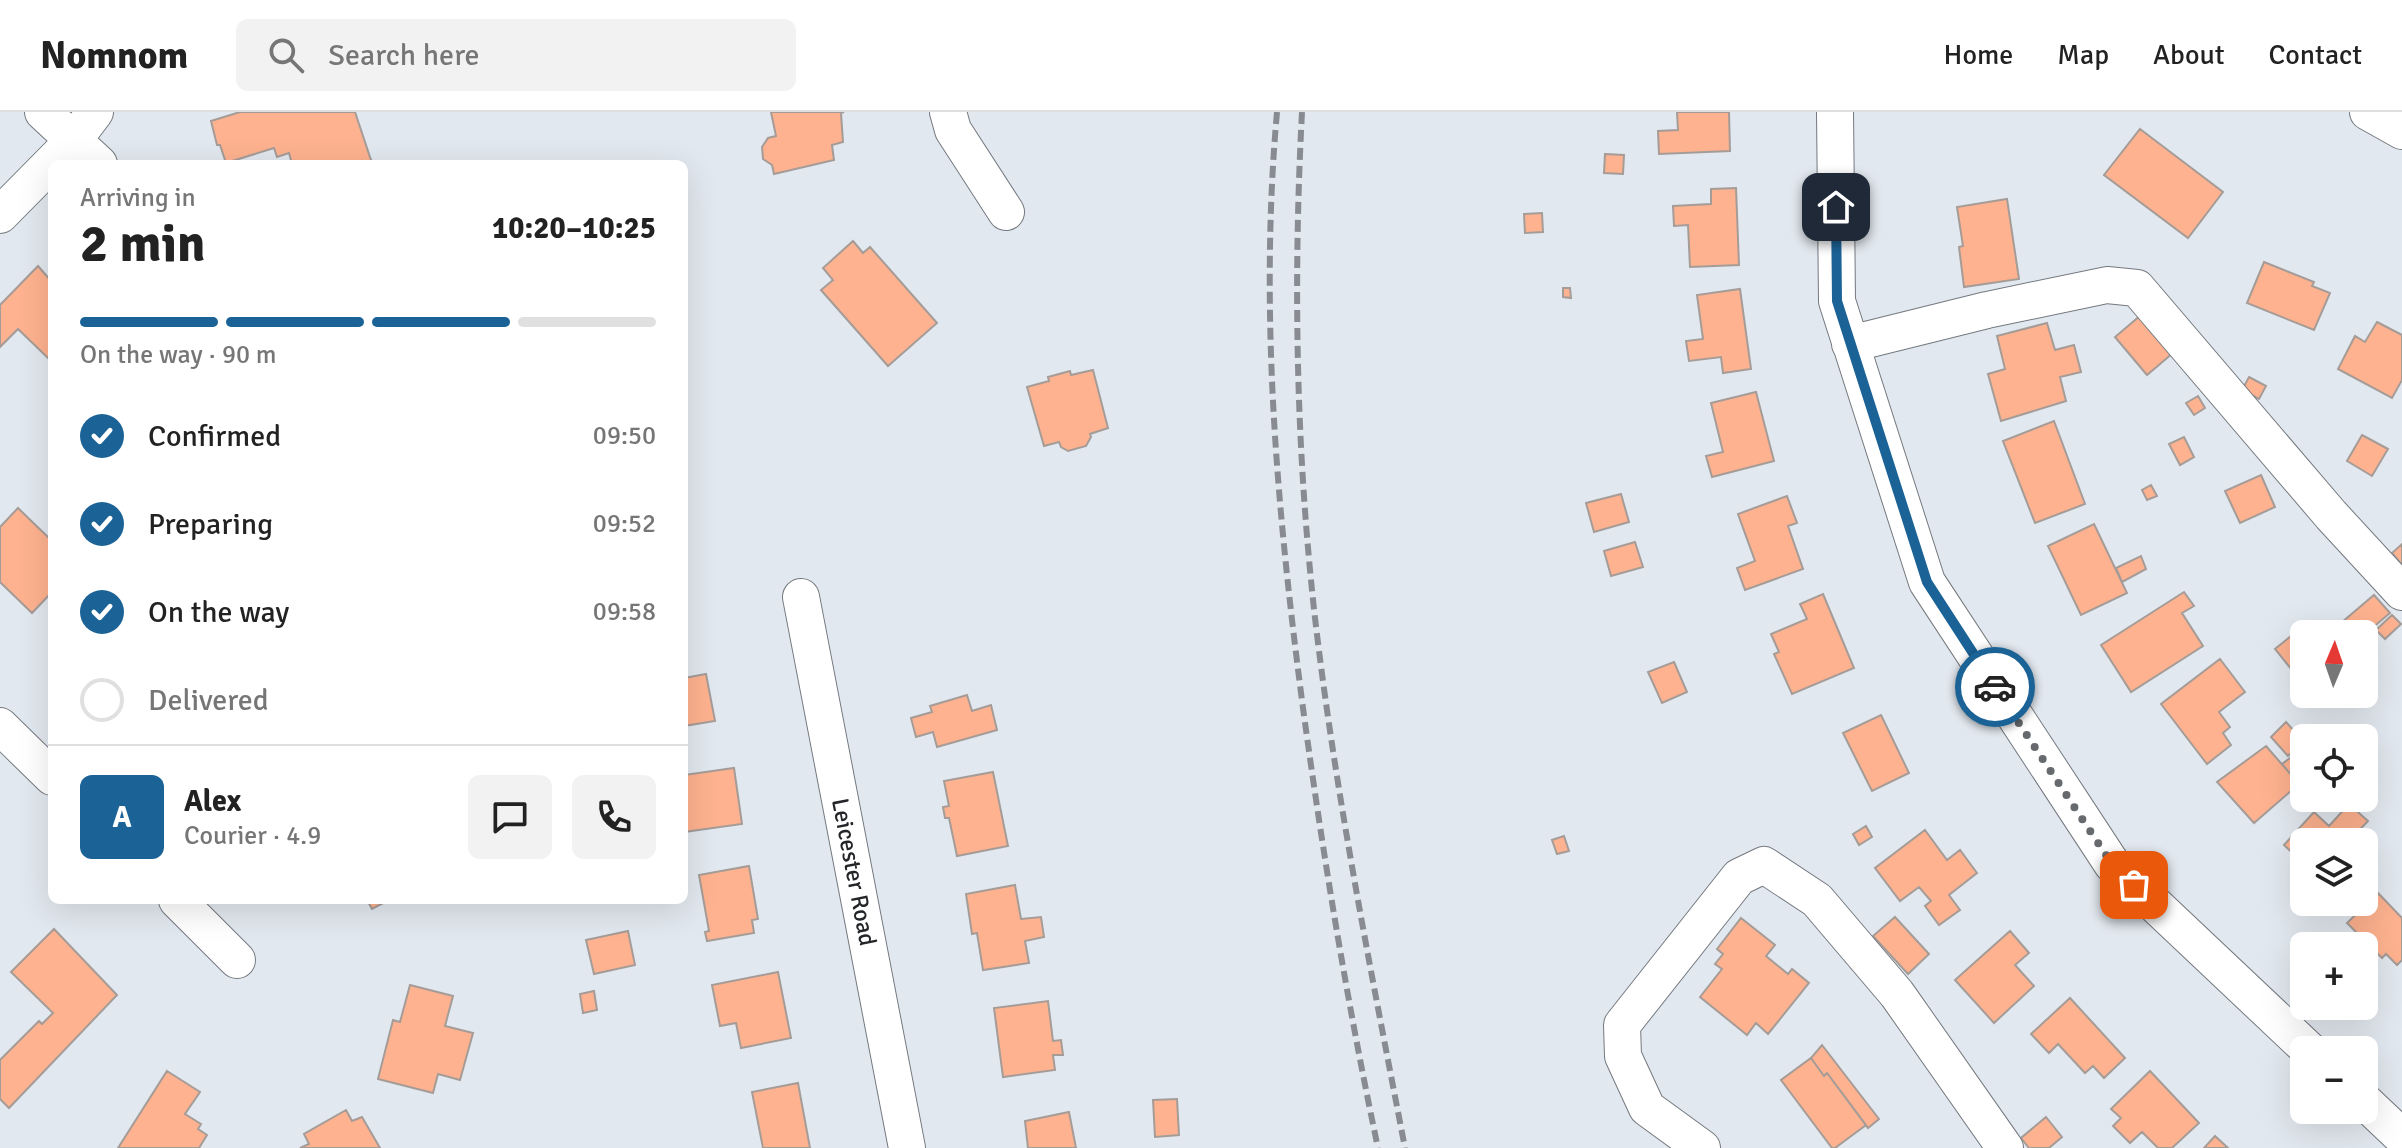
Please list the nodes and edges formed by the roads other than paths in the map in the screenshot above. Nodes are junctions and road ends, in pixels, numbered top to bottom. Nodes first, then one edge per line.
1 (43, 112) edge
2 (95, 112) edge
3 (948, 112) edge
4 (1835, 112) edge
5 (2368, 112) edge
6 (2402, 131) edge
7 (86, 152) edge
8 (48, 180) edge
9 (1006, 212) dead end
10 (0, 215) edge
11 (1850, 344) junction
12 (2402, 592) edge
13 (801, 597) dead end
14 (0, 726) edge
15 (48, 773) edge
16 (181, 904) edge
17 (237, 960) dead end
18 (2294, 1036) edge
19 (2378, 1114) edge
20 (2402, 1137) edge
21 (907, 1148) edge
22 (1702, 1148) edge
23 (2005, 1148) edge

1 - 7 street
2 - 7 street
3 - 9 street
4 - 11 street
5 - 6 street
8 - 10 street
11 - 12 street
11 - 18 street
13 - 21 street, Leicester Road
14 - 15 street
16 - 17 street
19 - 20 street
22 - 23 street

